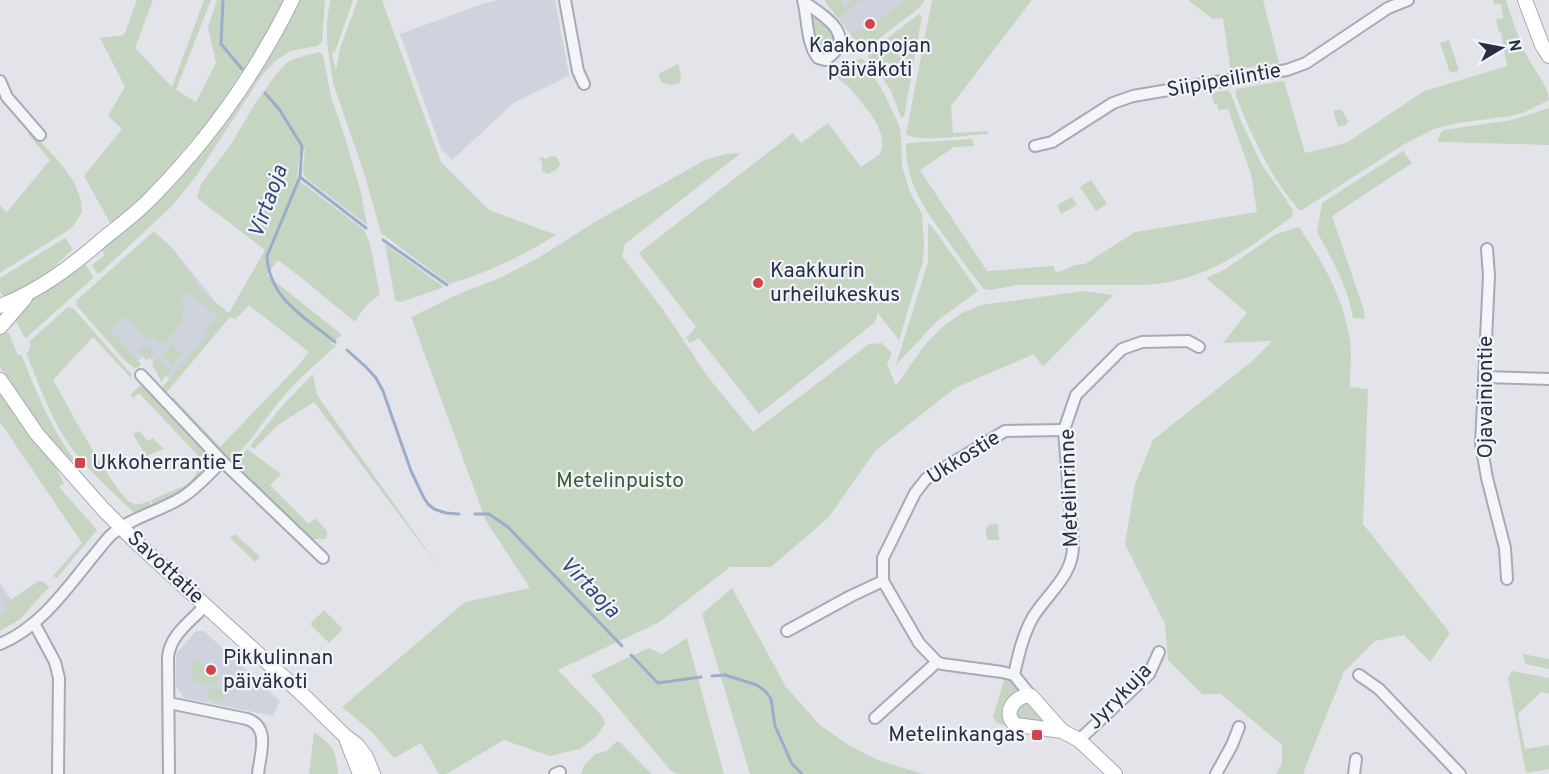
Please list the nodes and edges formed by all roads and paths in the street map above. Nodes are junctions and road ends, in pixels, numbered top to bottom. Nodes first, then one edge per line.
1 (292, 0) edge
2 (565, 0) edge
3 (1408, 0) edge
4 (1525, 0) edge
5 (804, 1) edge
6 (1549, 56) edge
7 (0, 81) edge
8 (584, 84) dead end
9 (40, 135) dead end
10 (1035, 146) dead end
11 (1487, 249) dead end
12 (28, 294) junction
13 (0, 306) edge
14 (0, 327) edge
15 (1199, 347) dead end
16 (0, 368) edge
17 (141, 375) dead end
18 (1484, 377) junction
19 (1549, 380) edge
20 (2, 382) edge
21 (1064, 430) junction
22 (222, 461) junction
23 (122, 527) junction
24 (323, 558) dead end
25 (1507, 579) dead end
26 (883, 581) junction
27 (205, 606) junction
28 (34, 623) junction
29 (787, 632) dead end
30 (0, 644) edge
31 (1159, 652) dead end
32 (937, 662) junction
33 (1014, 675) junction
34 (1359, 675) dead end
35 (1031, 696) junction
36 (169, 703) junction
37 (875, 718) dead end
38 (1239, 727) dead end
39 (1062, 730) junction
40 (345, 736) junction
41 (1079, 740) junction
42 (1356, 759) dead end
43 (58, 774) edge
44 (169, 774) edge
45 (258, 774) edge
46 (360, 774) edge
47 (373, 774) edge
48 (1116, 774) edge
49 (1216, 774) edge
50 (1354, 774) edge
51 (1460, 774) edge

1 - 12 street
2 - 8 street
3 - 10 street, Siipipeilintie
4 - 6 street
5 - 5 street
7 - 9 street
11 - 18 street, Ojavainiontie
12 - 13 street
12 - 14 street
15 - 21 street, Metelinrinne
16 - 20 street, Savottatie
17 - 22 street
18 - 19 street
18 - 25 street, Ojavainiontie
20 - 23 street, Savottatie
21 - 26 street, Ukkostie
21 - 33 street, Metelinrinne
22 - 23 street
22 - 24 street
23 - 27 street, Savottatie
23 - 28 street
26 - 29 street
26 - 32 street
27 - 36 street
27 - 40 street, Savottatie
28 - 30 street
28 - 43 street
31 - 41 street, Jyrykuja
32 - 33 street
32 - 37 street
33 - 35 street
34 - 51 street
35 - 39 street
35 - 39 street
36 - 44 street
36 - 45 street
38 - 49 street
39 - 41 street
40 - 46 street, Savottatie
40 - 47 street, Savottatie
41 - 48 street
42 - 50 street

